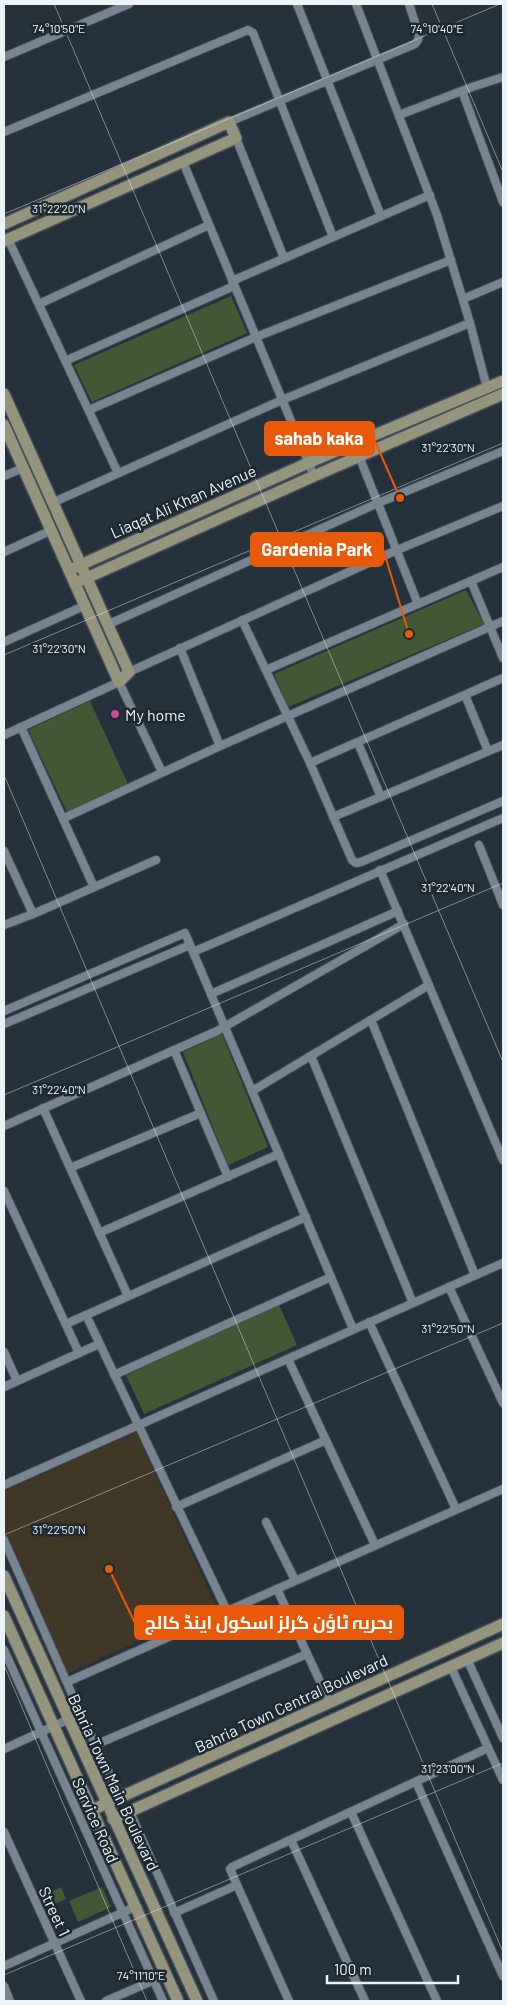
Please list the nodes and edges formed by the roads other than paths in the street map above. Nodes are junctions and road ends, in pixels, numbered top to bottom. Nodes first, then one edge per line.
1 (129, 4) edge
2 (297, 4) edge
3 (356, 4) edge
4 (409, 4) edge
5 (4, 56) edge
6 (378, 60) junction
7 (503, 77) edge
8 (328, 82) junction
9 (462, 91) junction
10 (280, 101) junction
11 (399, 115) junction
12 (229, 122) junction
13 (4, 132) edge
14 (236, 138) junction
15 (183, 162) junction
16 (430, 195) junction
17 (503, 202) edge
18 (381, 216) junction
19 (4, 224) edge
20 (209, 225) junction
21 (332, 237) junction
22 (6, 240) edge
23 (284, 258) junction
24 (451, 260) junction
25 (503, 282) edge
26 (233, 284) junction
27 (463, 299) junction
28 (39, 304) junction
29 (470, 323) junction
30 (256, 337) junction
31 (65, 361) junction
32 (503, 381) edge
33 (487, 388) junction
34 (4, 394) edge
35 (503, 394) edge
36 (282, 400) junction
37 (454, 402) junction
38 (89, 410) junction
39 (459, 414) junction
40 (4, 425) edge
41 (503, 451) edge
42 (359, 456) junction
43 (308, 463) junction
44 (23, 468) junction
45 (118, 473) junction
46 (4, 476) edge
47 (314, 476) junction
48 (54, 502) junction
49 (378, 502) junction
50 (503, 506) edge
51 (52, 530) junction
52 (397, 550) junction
53 (4, 552) edge
54 (82, 564) junction
55 (503, 567) edge
56 (69, 570) junction
57 (87, 578) junction
58 (471, 581) junction
59 (76, 583) junction
60 (418, 604) junction
61 (86, 605) junction
62 (242, 620) junction
63 (503, 622) edge
64 (109, 624) junction
65 (490, 627) junction
66 (4, 642) edge
67 (180, 648) junction
68 (503, 658) edge
69 (266, 670) junction
70 (129, 672) junction
71 (503, 678) edge
72 (119, 682) junction
73 (465, 695) junction
74 (287, 716) junction
75 (21, 727) junction
76 (4, 735) edge
77 (358, 743) junction
78 (503, 745) edge
79 (220, 746) junction
80 (488, 751) junction
81 (310, 763) junction
82 (162, 772) junction
83 (381, 797) junction
84 (503, 801) edge
85 (334, 817) junction
86 (64, 818) junction
87 (503, 818) edge
88 (479, 844) dead end
89 (4, 851) edge
90 (156, 860) dead end
91 (380, 870) junction
92 (94, 887) junction
93 (503, 905) edge
94 (398, 911) junction
95 (33, 914) junction
96 (404, 924) junction
97 (4, 925) edge
98 (192, 948) junction
99 (429, 985) junction
100 (211, 994) junction
101 (4, 1011) edge
102 (371, 1020) junction
103 (4, 1024) edge
104 (225, 1027) junction
105 (174, 1050) junction
106 (311, 1056) junction
107 (252, 1091) junction
108 (43, 1108) junction
109 (201, 1113) junction
110 (4, 1126) edge
111 (279, 1154) junction
112 (503, 1160) edge
113 (70, 1168) junction
114 (228, 1177) junction
115 (4, 1191) edge
116 (306, 1217) junction
117 (100, 1233) junction
118 (503, 1262) edge
119 (475, 1275) junction
120 (331, 1277) junction
121 (448, 1287) junction
122 (128, 1296) junction
123 (413, 1303) junction
124 (86, 1315) junction
125 (369, 1322) junction
126 (66, 1324) junction
127 (354, 1329) junction
128 (99, 1344) junction
129 (4, 1352) edge
130 (79, 1353) junction
131 (288, 1359) junction
132 (114, 1375) junction
133 (17, 1381) junction
134 (4, 1387) edge
135 (503, 1403) edge
136 (138, 1426) junction
137 (326, 1440) junction
138 (4, 1485) edge
139 (503, 1489) edge
140 (176, 1507) junction
141 (456, 1509) junction
142 (266, 1522) dead end
143 (4, 1540) edge
144 (375, 1545) junction
145 (4, 1576) edge
146 (296, 1580) junction
147 (277, 1589) junction
148 (226, 1611) junction
149 (4, 1616) edge
150 (503, 1624) edge
151 (503, 1643) edge
152 (4, 1650) edge
153 (307, 1654) junction
154 (467, 1659) junction
155 (451, 1667) junction
156 (66, 1682) junction
157 (330, 1703) junction
158 (67, 1720) junction
159 (54, 1726) junction
160 (41, 1732) junction
161 (503, 1738) edge
162 (95, 1744) junction
163 (488, 1748) junction
164 (4, 1749) edge
165 (503, 1780) edge
166 (416, 1782) junction
167 (175, 1791) junction
168 (85, 1796) junction
169 (121, 1798) junction
170 (106, 1804) junction
171 (92, 1810) junction
172 (130, 1812) junction
173 (351, 1812) junction
174 (113, 1820) junction
175 (4, 1832) edge
176 (291, 1840) junction
177 (236, 1885) junction
178 (135, 1906) junction
179 (123, 1912) junction
180 (174, 1913) junction
181 (55, 1943) junction
182 (4, 1966) edge
183 (166, 1975) junction
184 (503, 1976) edge
185 (153, 1980) junction
186 (4, 1986) edge
187 (10, 2001) edge
188 (81, 2001) edge
189 (106, 2001) edge
190 (163, 2001) edge
191 (178, 2001) edge
192 (197, 2001) edge
193 (214, 2001) edge
194 (289, 2001) edge
195 (365, 2001) edge
196 (438, 2001) edge

1 - 5 street
2 - 8 street
3 - 6 street
4 - 6 street
6 - 8 street
6 - 11 street
7 - 9 street
8 - 10 street
8 - 18 street
9 - 11 street
9 - 17 street
10 - 12 street
10 - 13 street
10 - 21 street
11 - 16 street
12 - 14 street
12 - 19 street
14 - 15 street
14 - 23 street
15 - 20 street
15 - 22 street
16 - 18 street
16 - 24 street
18 - 21 street
20 - 26 street
20 - 28 street
21 - 23 street
22 - 28 street
23 - 26 street
24 - 27 street
24 - 30 street
25 - 27 street
26 - 30 street
26 - 31 street
27 - 29 street
28 - 31 street
29 - 33 street
29 - 36 street
30 - 36 street
30 - 38 street
31 - 38 street
32 - 33 street, Liaqat Ali Khan Avenue
33 - 37 street, Liaqat Ali Khan Avenue
34 - 48 street
35 - 39 street, Liaqat Ali Khan Avenue
36 - 43 street
36 - 45 street
37 - 39 street
37 - 43 street, Liaqat Ali Khan Avenue
38 - 45 street
39 - 42 street, Liaqat Ali Khan Avenue
40 - 44 street
41 - 49 street
42 - 47 street, Liaqat Ali Khan Avenue
42 - 49 street
43 - 47 street
43 - 54 street, Liaqat Ali Khan Avenue
44 - 46 street
44 - 51 street
45 - 48 street
47 - 57 street, Liaqat Ali Khan Avenue
48 - 54 street
49 - 52 street
49 - 64 street
50 - 52 street
51 - 53 street
51 - 56 street
52 - 60 street
52 - 62 street
54 - 56 street, Liaqat Ali Khan Avenue
54 - 57 street
55 - 58 street
56 - 59 street
57 - 59 street, Liaqat Ali Khan Avenue
57 - 64 street
58 - 60 street
58 - 65 street
59 - 61 street
60 - 69 street
61 - 66 street
61 - 72 street
62 - 67 street
62 - 69 street
63 - 65 street
64 - 70 street
65 - 68 street
65 - 74 street
67 - 70 street
67 - 79 street
69 - 74 street
70 - 72 street
71 - 73 street
72 - 75 street
72 - 82 street
73 - 77 street
73 - 80 street
74 - 79 street
74 - 81 street
75 - 76 street
75 - 86 street
77 - 81 street
77 - 83 street
78 - 80 street
79 - 82 street
80 - 83 street
81 - 85 street
82 - 86 street
83 - 85 street
84 - 85 street
86 - 92 street
87 - 91 street
88 - 93 street
89 - 95 street
90 - 92 street
91 - 94 street
91 - 98 street
92 - 95 street
94 - 96 street
94 - 100 street
95 - 97 street
96 - 99 street
96 - 104 street
98 - 100 street
98 - 101 street
98 - 103 street
99 - 102 street
99 - 112 street
100 - 104 street
102 - 106 street
102 - 119 street
104 - 105 street
104 - 107 street
105 - 108 street
105 - 109 street
106 - 107 street
106 - 123 street
107 - 111 street
108 - 110 street
108 - 113 street
109 - 113 street
109 - 114 street
111 - 114 street
111 - 116 street
113 - 117 street
114 - 117 street
115 - 126 street
116 - 120 street
116 - 122 street
117 - 122 street
118 - 119 street
119 - 121 street
120 - 127 street
120 - 132 street
121 - 123 street
121 - 135 street
122 - 124 street
123 - 125 street
124 - 126 street
124 - 128 street
125 - 127 street
125 - 141 street
126 - 130 street
127 - 131 street
128 - 130 street
128 - 132 street
129 - 133 street
130 - 133 street
131 - 136 street
131 - 137 street
132 - 136 street
133 - 134 street
136 - 138 street
136 - 140 street
137 - 140 street
137 - 144 street
139 - 141 street
140 - 148 street
141 - 144 street
142 - 146 street
143 - 156 street
144 - 146 street
145 - 158 street, Bahria Town Main Boulevard
146 - 147 street
147 - 148 street
147 - 153 street
148 - 156 street
149 - 159 street, Bahria Town Main Boulevard
150 - 157 street, Bahria Town Central Boulevard
151 - 154 street, Bahria Town Central Boulevard
152 - 160 street, Service Road
153 - 157 street
153 - 162 street
154 - 155 street, Bahria Town Central Boulevard
154 - 161 street
155 - 163 street
155 - 167 street, Bahria Town Central Boulevard
156 - 162 street
157 - 169 street, Bahria Town Central Boulevard
158 - 159 street
158 - 170 street, Bahria Town Main Boulevard
159 - 160 street
159 - 168 street, Bahria Town Main Boulevard
160 - 164 street
160 - 179 street, Service Road
162 - 169 street
163 - 165 street
163 - 166 street
166 - 173 street
166 - 184 street
167 - 170 street
167 - 172 street, Bahria Town Central Boulevard
168 - 170 street
168 - 171 street, Bahria Town Main Boulevard
169 - 170 street, Bahria Town Central Boulevard
170 - 171 street, Bahria Town Central Boulevard
170 - 174 street, Bahria Town Main Boulevard
171 - 178 street, Bahria Town Main Boulevard
172 - 174 street, Bahria Town Central Boulevard
172 - 180 street, Service Road
173 - 176 street
173 - 196 street
174 - 192 street, Bahria Town Main Boulevard
175 - 181 street, Street 1
176 - 177 street
176 - 195 street
177 - 180 street
177 - 194 street
178 - 179 street
178 - 183 street, Bahria Town Main Boulevard
179 - 181 street
179 - 185 street, Service Road
180 - 193 street, Service Road
181 - 182 street
181 - 188 street, Street 1
183 - 185 street
183 - 191 street, Bahria Town Main Boulevard
185 - 189 street
185 - 190 street, Service Road
186 - 187 street

